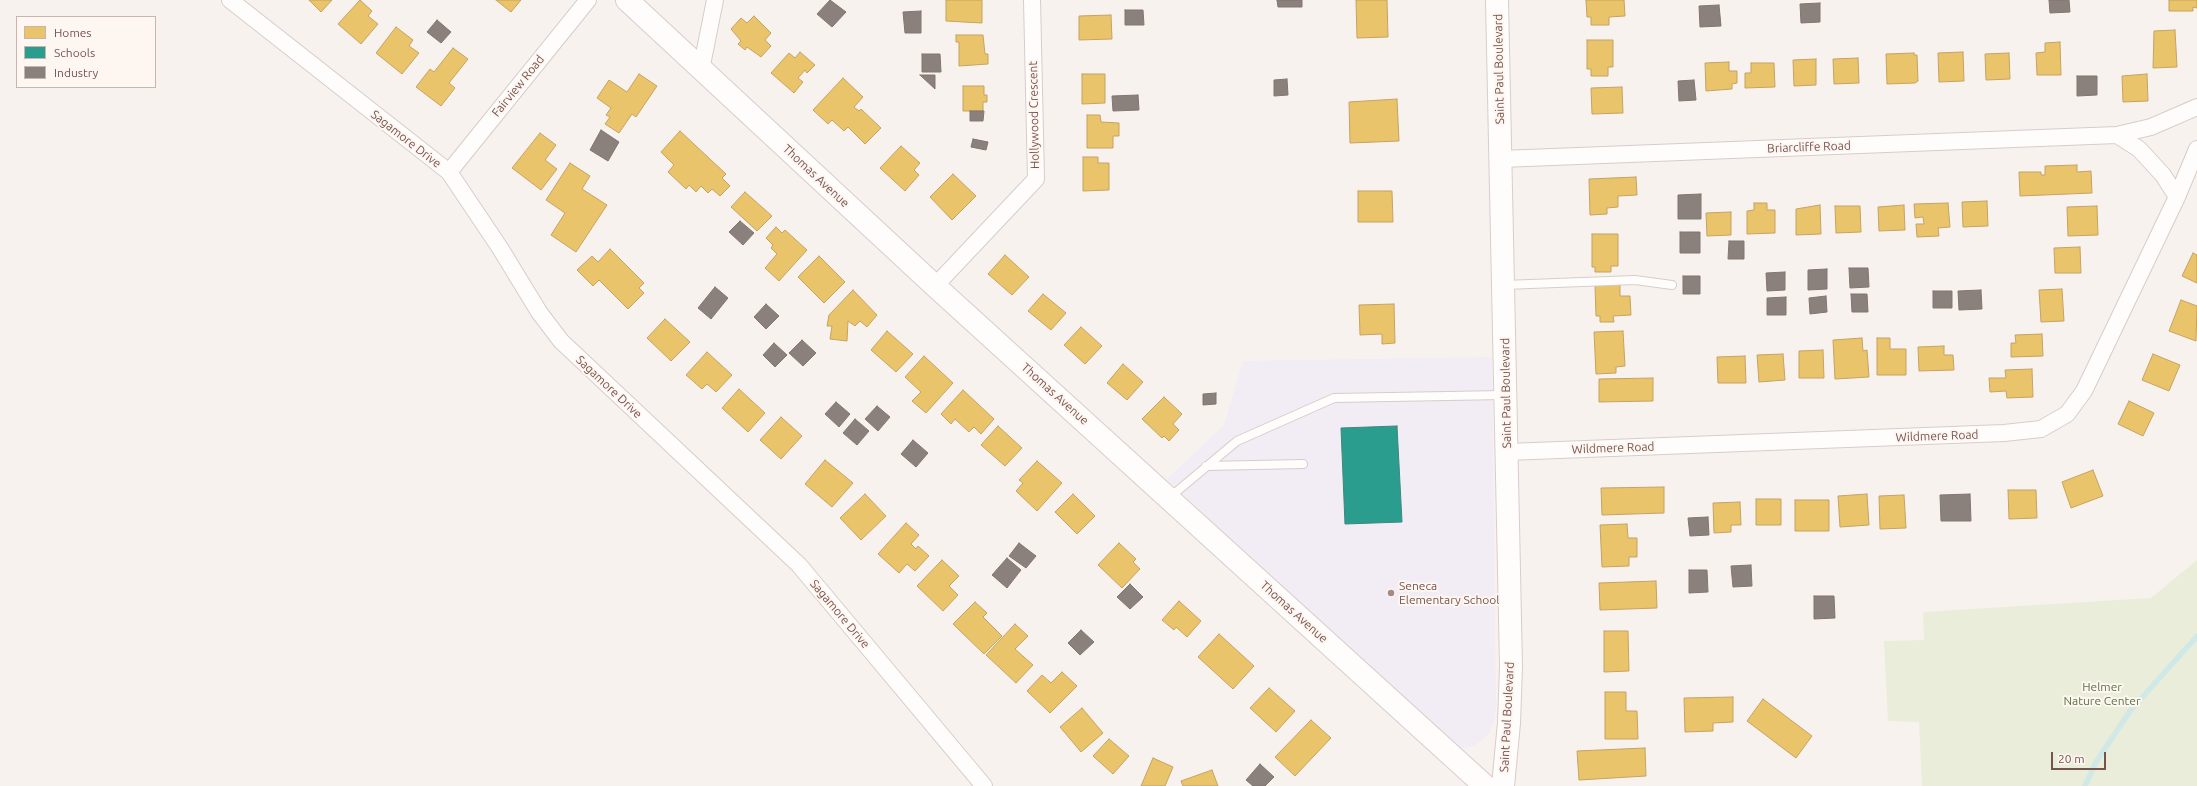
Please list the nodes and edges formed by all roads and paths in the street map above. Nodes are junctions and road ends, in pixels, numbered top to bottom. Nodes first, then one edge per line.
1 (230, 0) edge
2 (588, 0) edge
3 (627, 0) edge
4 (715, 0) edge
5 (1032, 0) edge
6 (1497, 0) edge
7 (701, 70) junction
8 (2197, 107) edge
9 (2117, 135) junction
10 (2197, 149) edge
11 (1501, 159) junction
12 (448, 172) junction
13 (2176, 197) junction
14 (1504, 285) junction
15 (1672, 285) dead end
16 (935, 286) junction
17 (1506, 395) junction
18 (1507, 452) junction
19 (1303, 464) dead end
20 (1206, 466) junction
21 (1169, 498) junction
22 (984, 786) edge
23 (1485, 786) edge
24 (1503, 786) edge

1 - 12 street, Sagamore Drive
2 - 12 street, Fairview Road
3 - 7 main road, Thomas Avenue
4 - 7 street
5 - 16 street, Hollywood Crescent
6 - 11 main road, Saint Paul Boulevard
7 - 16 main road, Thomas Avenue
8 - 9 street, Briarcliffe Road
9 - 11 street, Briarcliffe Road
9 - 13 street
10 - 13 street, Wildmere Road
11 - 14 main road, Saint Paul Boulevard
12 - 22 street, Sagamore Drive
13 - 18 street, Wildmere Road
14 - 15 lane
14 - 17 main road, Saint Paul Boulevard
16 - 21 main road, Thomas Avenue
17 - 18 main road, Saint Paul Boulevard
17 - 20 lane
18 - 24 main road, Saint Paul Boulevard
19 - 20 lane
20 - 21 lane
21 - 23 main road, Thomas Avenue

